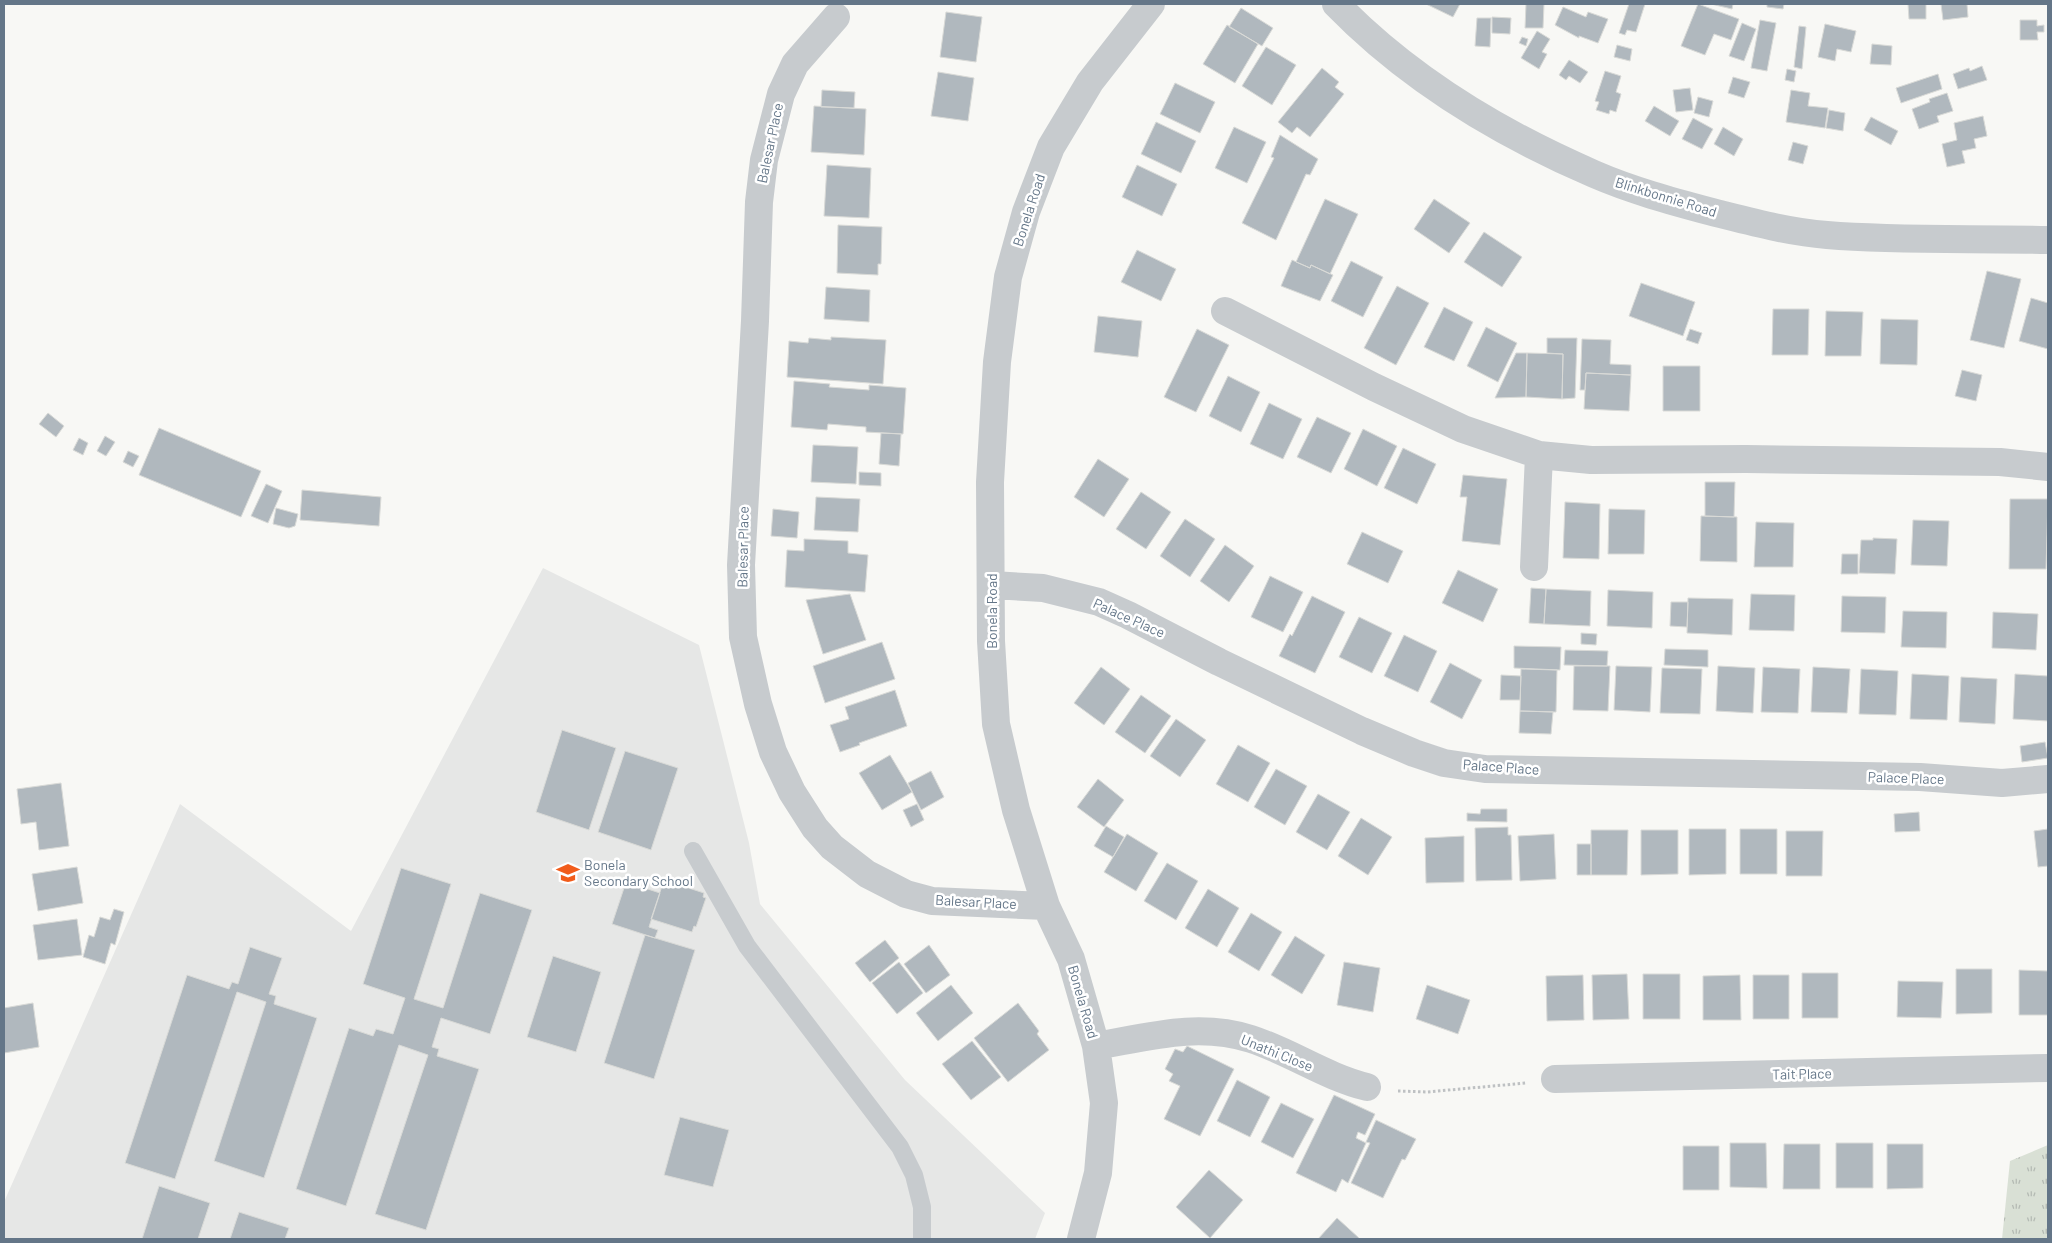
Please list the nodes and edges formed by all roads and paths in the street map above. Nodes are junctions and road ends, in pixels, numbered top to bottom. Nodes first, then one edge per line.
1 (1151, 4) edge
2 (1336, 4) edge
3 (836, 17) dead end
4 (2048, 240) edge
5 (1225, 311) dead end
6 (1539, 455) junction
7 (2048, 467) edge
8 (1534, 567) dead end
9 (992, 584) junction
10 (2048, 779) edge
11 (693, 851) dead end
12 (1046, 906) junction
13 (1096, 1046) junction
14 (2048, 1068) edge
15 (1555, 1079) joint
16 (1367, 1087) joint
17 (922, 1239) edge
18 (1081, 1239) edge

1 - 9 street, Bonela Road
2 - 4 street, Blinkbonnie Road
3 - 12 street, Balesar Place
5 - 6 street
6 - 7 street
6 - 8 street
9 - 10 street, Palace Place
9 - 12 street, Bonela Road
11 - 17 lane
12 - 13 street, Bonela Road
13 - 16 street, Unathi Close
13 - 18 street, Bonela Road
14 - 15 street, Tait Place
15 - 16 path

